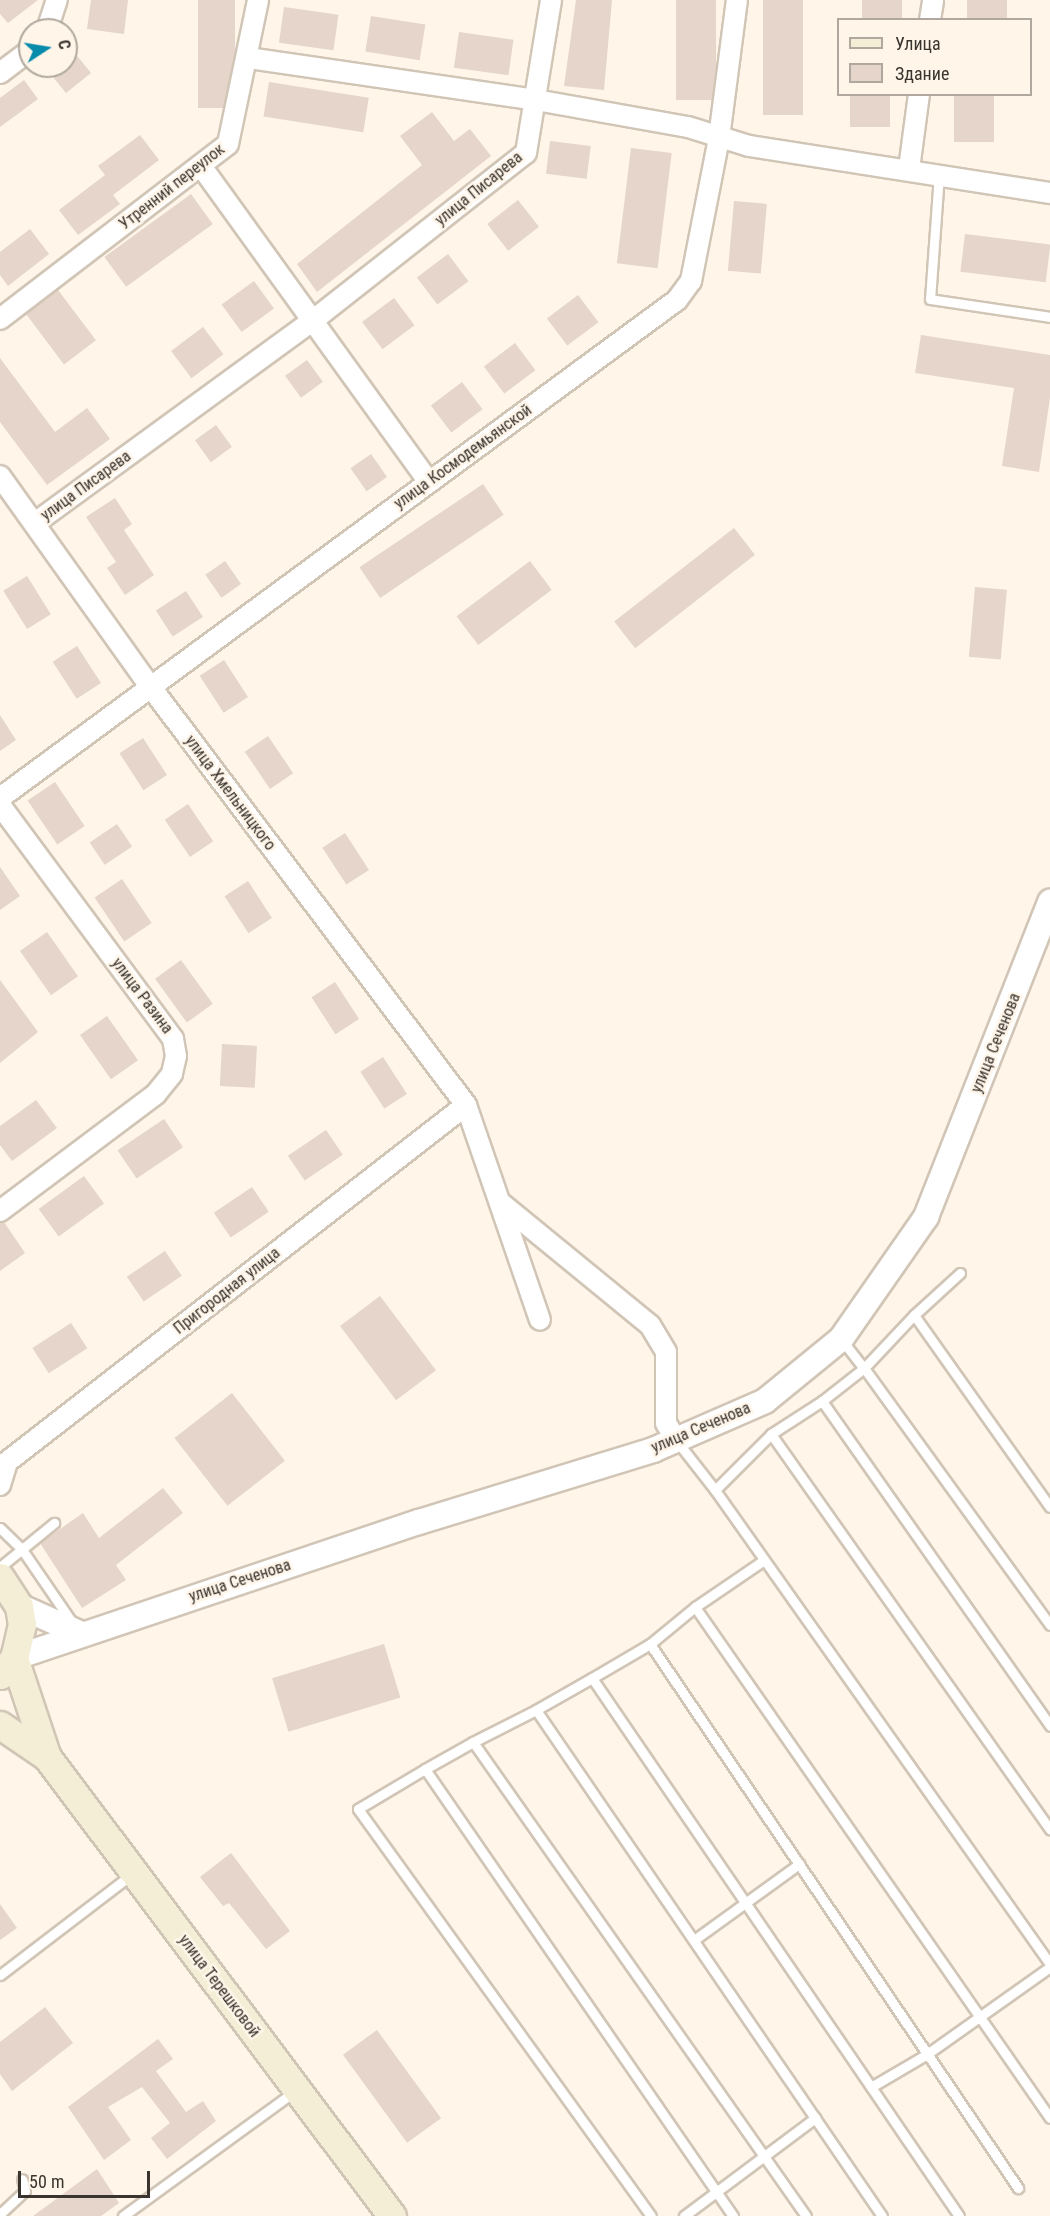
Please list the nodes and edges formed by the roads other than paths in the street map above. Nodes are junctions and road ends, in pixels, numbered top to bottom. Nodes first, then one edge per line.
1 (57, 0) edge
2 (258, 0) edge
3 (551, 0) edge
4 (737, 0) edge
5 (933, 0) edge
6 (51, 18) edge
7 (930, 18) edge
8 (249, 58) junction
9 (18, 59) edge
10 (0, 73) edge
11 (919, 96) edge
12 (536, 100) junction
13 (719, 138) junction
14 (201, 166) junction
15 (909, 169) junction
16 (939, 174) junction
17 (1050, 193) edge
18 (1050, 317) edge
19 (0, 319) edge
20 (311, 322) junction
21 (0, 476) edge
22 (429, 482) junction
23 (35, 523) junction
24 (150, 686) junction
25 (0, 798) edge
26 (0, 805) edge
27 (1050, 902) edge
28 (466, 1105) junction
29 (498, 1200) junction
30 (0, 1211) edge
31 (960, 1273) dead end
32 (914, 1315) junction
33 (540, 1320) dead end
34 (841, 1339) junction
35 (864, 1368) junction
36 (822, 1401) junction
37 (771, 1434) junction
38 (676, 1440) junction
39 (0, 1485) edge
40 (715, 1490) junction
41 (1050, 1507) edge
42 (54, 1523) dead end
43 (0, 1528) edge
44 (21, 1548) junction
45 (764, 1560) junction
46 (0, 1567) edge
47 (0, 1577) edge
48 (20, 1606) junction
49 (695, 1607) junction
50 (1050, 1625) edge
51 (79, 1634) junction
52 (650, 1644) junction
53 (7, 1667) edge
54 (592, 1678) junction
55 (536, 1710) junction
56 (0, 1725) edge
57 (1050, 1726) edge
58 (473, 1742) junction
59 (46, 1756) junction
60 (425, 1768) junction
61 (1050, 1830) edge
62 (799, 1864) junction
63 (134, 1873) junction
64 (746, 1904) junction
65 (694, 1940) junction
66 (1050, 1966) edge
67 (0, 1975) edge
68 (980, 2017) junction
69 (927, 2054) junction
70 (871, 2087) junction
71 (297, 2089) junction
72 (815, 2118) junction
73 (1050, 2118) edge
74 (764, 2155) junction
75 (22, 2179) dead end
76 (1018, 2188) dead end
77 (716, 2192) junction
78 (0, 2214) edge
79 (123, 2216) edge
80 (392, 2216) edge
81 (651, 2216) edge
82 (684, 2216) edge
83 (733, 2216) edge
84 (807, 2216) edge
85 (882, 2216) edge
86 (959, 2216) edge

1 - 6 street
2 - 8 street, Утренний переулок
3 - 12 street, улица Писарева
4 - 13 street, улица Космодемьянской
5 - 7 street
8 - 12 street
8 - 14 street, Утренний переулок
9 - 10 street
11 - 15 street
12 - 13 street
12 - 20 street, улица Писарева
13 - 15 street
13 - 22 street, улица Космодемьянской
14 - 19 street, Утренний переулок
14 - 20 street
15 - 16 street
16 - 17 street
16 - 18 lane
20 - 22 street
20 - 23 street, улица Писарева
21 - 23 street, улица Хмельницкого
22 - 24 street, улица Космодемьянской
23 - 24 street, улица Хмельницкого
24 - 25 street, улица Космодемьянской
24 - 28 street, улица Хмельницкого
26 - 30 street, улица Разина
27 - 34 street, улица Сеченова
28 - 29 street, улица Хмельницкого
28 - 39 street, Пригородная улица
29 - 33 street, улица Хмельницкого
29 - 38 street
31 - 32 lane
32 - 35 lane
32 - 41 lane
34 - 35 lane
34 - 38 street, улица Сеченова
35 - 36 lane
35 - 50 lane
36 - 37 lane
36 - 57 lane
37 - 40 lane
37 - 61 lane
38 - 40 lane
38 - 51 street, улица Сеченова
40 - 45 lane
42 - 44 lane
43 - 44 lane
44 - 46 lane
44 - 51 lane
45 - 49 lane
45 - 66 lane
47 - 48 main road
48 - 51 street
48 - 53 main road
49 - 52 lane
49 - 68 lane
51 - 53 street, улица Сеченова
52 - 54 lane
52 - 62 lane
53 - 59 main road, улица Терешковой
54 - 55 lane
54 - 64 lane
55 - 58 lane
55 - 65 lane
56 - 59 main road, улица Терешковой
58 - 60 lane
58 - 74 lane
59 - 63 main road, улица Терешковой
60 - 77 lane
60 - 81 lane
62 - 64 lane
62 - 69 lane
63 - 67 lane
63 - 71 main road, улица Терешковой
64 - 65 lane
64 - 70 lane
65 - 72 lane
66 - 68 lane
68 - 69 lane
68 - 73 lane
69 - 70 lane
69 - 76 lane
70 - 86 lane
71 - 79 lane
71 - 80 main road, улица Терешковой
72 - 74 lane
72 - 85 lane
74 - 77 lane
74 - 84 lane
75 - 78 lane
77 - 82 lane
77 - 83 lane

